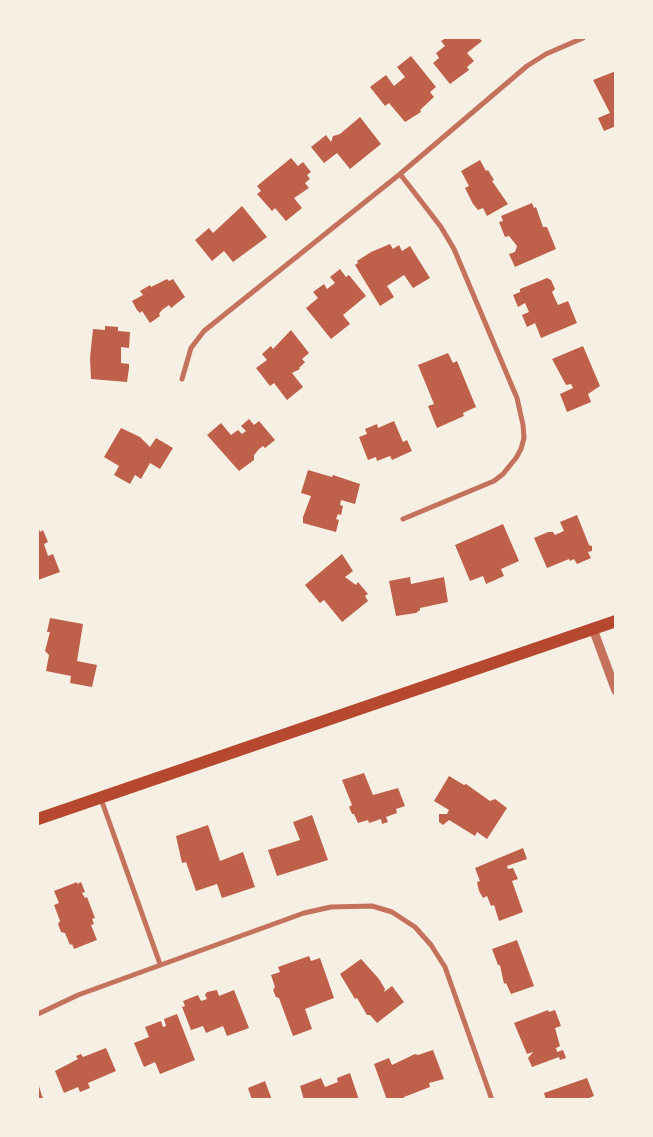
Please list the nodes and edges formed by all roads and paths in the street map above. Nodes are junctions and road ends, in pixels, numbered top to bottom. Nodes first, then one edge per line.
1 (583, 38) edge
2 (400, 174) junction
3 (182, 379) dead end
4 (403, 519) dead end
5 (616, 621) edge
6 (594, 629) junction
7 (616, 691) edge
8 (100, 796) junction
9 (38, 819) edge
10 (160, 964) junction
11 (38, 1014) edge
12 (492, 1100) edge

1 - 2 street
2 - 3 street
2 - 4 street
5 - 6 main road
6 - 7 street
6 - 8 main road
8 - 9 main road
8 - 10 street
10 - 11 street
10 - 12 street

